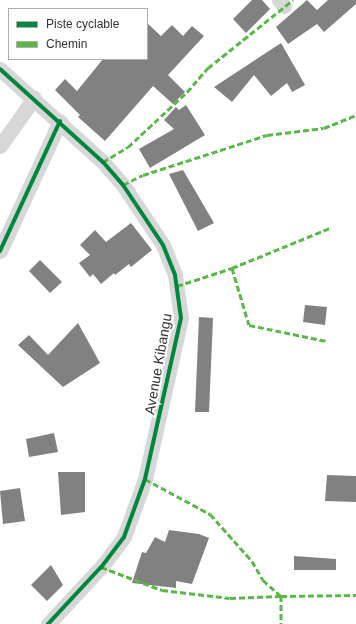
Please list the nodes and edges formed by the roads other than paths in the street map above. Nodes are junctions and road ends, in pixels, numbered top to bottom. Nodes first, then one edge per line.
1 (0, 69) edge
2 (34, 98) junction
3 (60, 121) junction
4 (0, 146) edge
5 (0, 251) edge
6 (48, 624) edge

1 - 2 street, Avenue Kibangu
2 - 3 street, Avenue Kibangu
2 - 4 street
3 - 5 street
3 - 6 street, Avenue Kibangu

